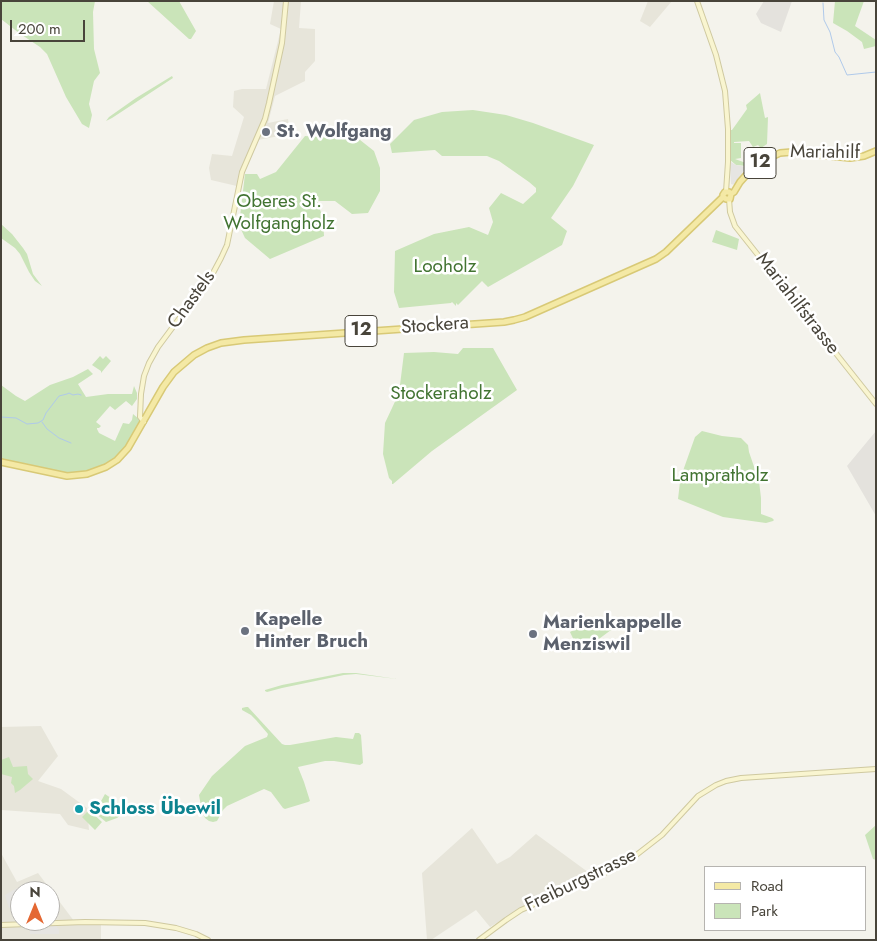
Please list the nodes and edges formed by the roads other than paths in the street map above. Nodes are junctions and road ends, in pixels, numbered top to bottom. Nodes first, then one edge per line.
1 (286, 1) edge
2 (697, 1) edge
3 (876, 151) edge
4 (727, 196) junction
5 (634, 270) joint
6 (876, 404) edge
7 (140, 412) junction
8 (147, 416) junction
9 (144, 422) junction
10 (1, 462) edge
11 (876, 769) edge
12 (1, 925) edge
13 (208, 940) edge
14 (479, 940) edge

1 - 7 main road, Chastels
2 - 4 main road, Mariahilfstrasse
3 - 4 main road, Mariahilf / 12
4 - 5 main road, Mariahilf / 12
4 - 6 main road, Mariahilfstrasse
5 - 8 main road, Stockera / 12
7 - 8 main road
7 - 9 main road
8 - 9 main road, Stockera / 12
9 - 10 main road, 12
11 - 14 main road, Freiburgstrasse
12 - 13 main road

